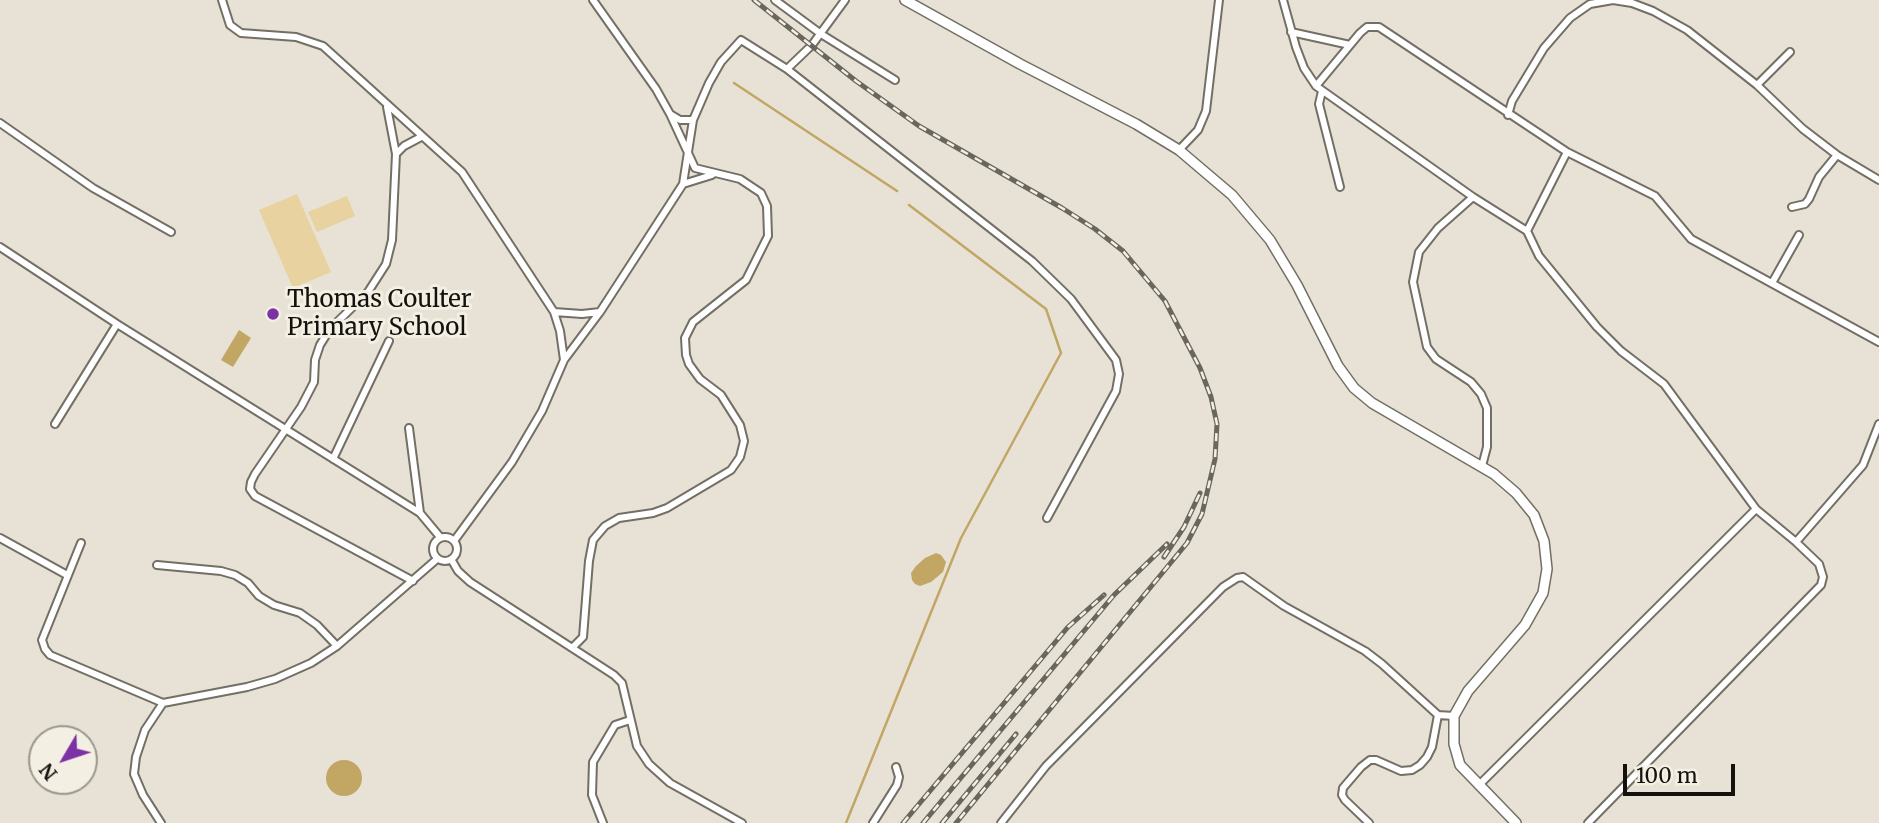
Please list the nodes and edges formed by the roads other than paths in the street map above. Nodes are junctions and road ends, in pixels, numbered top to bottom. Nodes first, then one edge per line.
1 (222, 0) edge
2 (593, 0) edge
3 (775, 0) edge
4 (845, 0) edge
5 (905, 0) edge
6 (1219, 0) edge
7 (1283, 0) edge
8 (1291, 32) junction
9 (821, 34) junction
10 (1350, 45) junction
11 (1790, 52) dead end
12 (787, 69) junction
13 (895, 80) dead end
14 (1757, 85) junction
15 (1319, 89) junction
16 (387, 107) junction
17 (670, 114) junction
18 (1508, 115) junction
19 (693, 120) junction
20 (0, 122) edge
21 (421, 137) junction
22 (1179, 150) junction
23 (1567, 152) junction
24 (688, 153) junction
25 (396, 154) junction
26 (1836, 155) junction
27 (714, 174) junction
28 (1879, 180) edge
29 (683, 184) junction
30 (1340, 187) dead end
31 (1473, 197) junction
32 (1792, 207) dead end
33 (1527, 231) junction
34 (171, 232) dead end
35 (1799, 235) dead end
36 (0, 247) edge
37 (1772, 283) junction
38 (554, 312) junction
39 (600, 312) junction
40 (117, 324) junction
41 (389, 341) dead end
42 (1879, 342) edge
43 (564, 360) junction
44 (1879, 424) edge
45 (55, 425) dead end
46 (409, 428) dead end
47 (286, 429) junction
48 (333, 459) junction
49 (1482, 466) junction
50 (1756, 509) junction
51 (420, 513) junction
52 (1047, 518) dead end
53 (440, 537) junction
54 (0, 538) edge
55 (454, 541) junction
56 (1797, 542) junction
57 (81, 543) dead end
58 (437, 559) junction
59 (451, 559) junction
60 (157, 565) dead end
61 (67, 575) junction
62 (413, 581) junction
63 (337, 646) junction
64 (574, 646) junction
65 (163, 703) junction
66 (1438, 715) junction
67 (1454, 716) junction
68 (630, 720) junction
69 (896, 768) dead end
70 (1479, 785) junction
71 (161, 823) edge
72 (603, 823) edge
73 (742, 823) edge
74 (873, 823) edge
75 (1001, 823) edge
76 (1369, 823) edge
77 (1516, 823) edge
78 (1588, 823) edge

1 - 16 street
2 - 17 street
3 - 9 street
4 - 9 street
5 - 22 street
6 - 22 street
7 - 8 street
8 - 10 street
8 - 15 street
9 - 12 street
9 - 13 street
10 - 15 street
10 - 18 street
11 - 14 street
12 - 19 street
12 - 52 street
14 - 18 street
14 - 26 street
15 - 30 street
15 - 31 street
16 - 21 street
16 - 25 street
17 - 19 street
17 - 24 street
18 - 23 street
19 - 24 street
20 - 34 street
21 - 25 street
21 - 38 street
22 - 49 street
23 - 33 street
23 - 37 street
24 - 27 street
24 - 29 street
25 - 47 street
26 - 28 street
26 - 32 street
27 - 29 street
27 - 64 street
29 - 39 street
31 - 33 street
31 - 49 street
33 - 50 street
35 - 37 street
36 - 40 street
37 - 42 street
38 - 39 street
38 - 43 street
39 - 43 street
40 - 45 street
40 - 47 street
41 - 48 street
43 - 55 street
44 - 56 street
46 - 51 street
47 - 48 street
47 - 62 street
48 - 51 street
49 - 67 street
50 - 56 street
50 - 70 street
51 - 53 street
53 - 55 street
53 - 58 street
54 - 61 street
55 - 59 street
56 - 78 street
57 - 61 street
58 - 59 street
58 - 62 street
59 - 64 street
60 - 63 street
61 - 65 street
62 - 63 street
63 - 65 street
64 - 68 street
65 - 71 street
66 - 67 street
66 - 75 street
66 - 76 street
67 - 70 street
68 - 72 street
68 - 73 street
69 - 74 street
70 - 77 street

